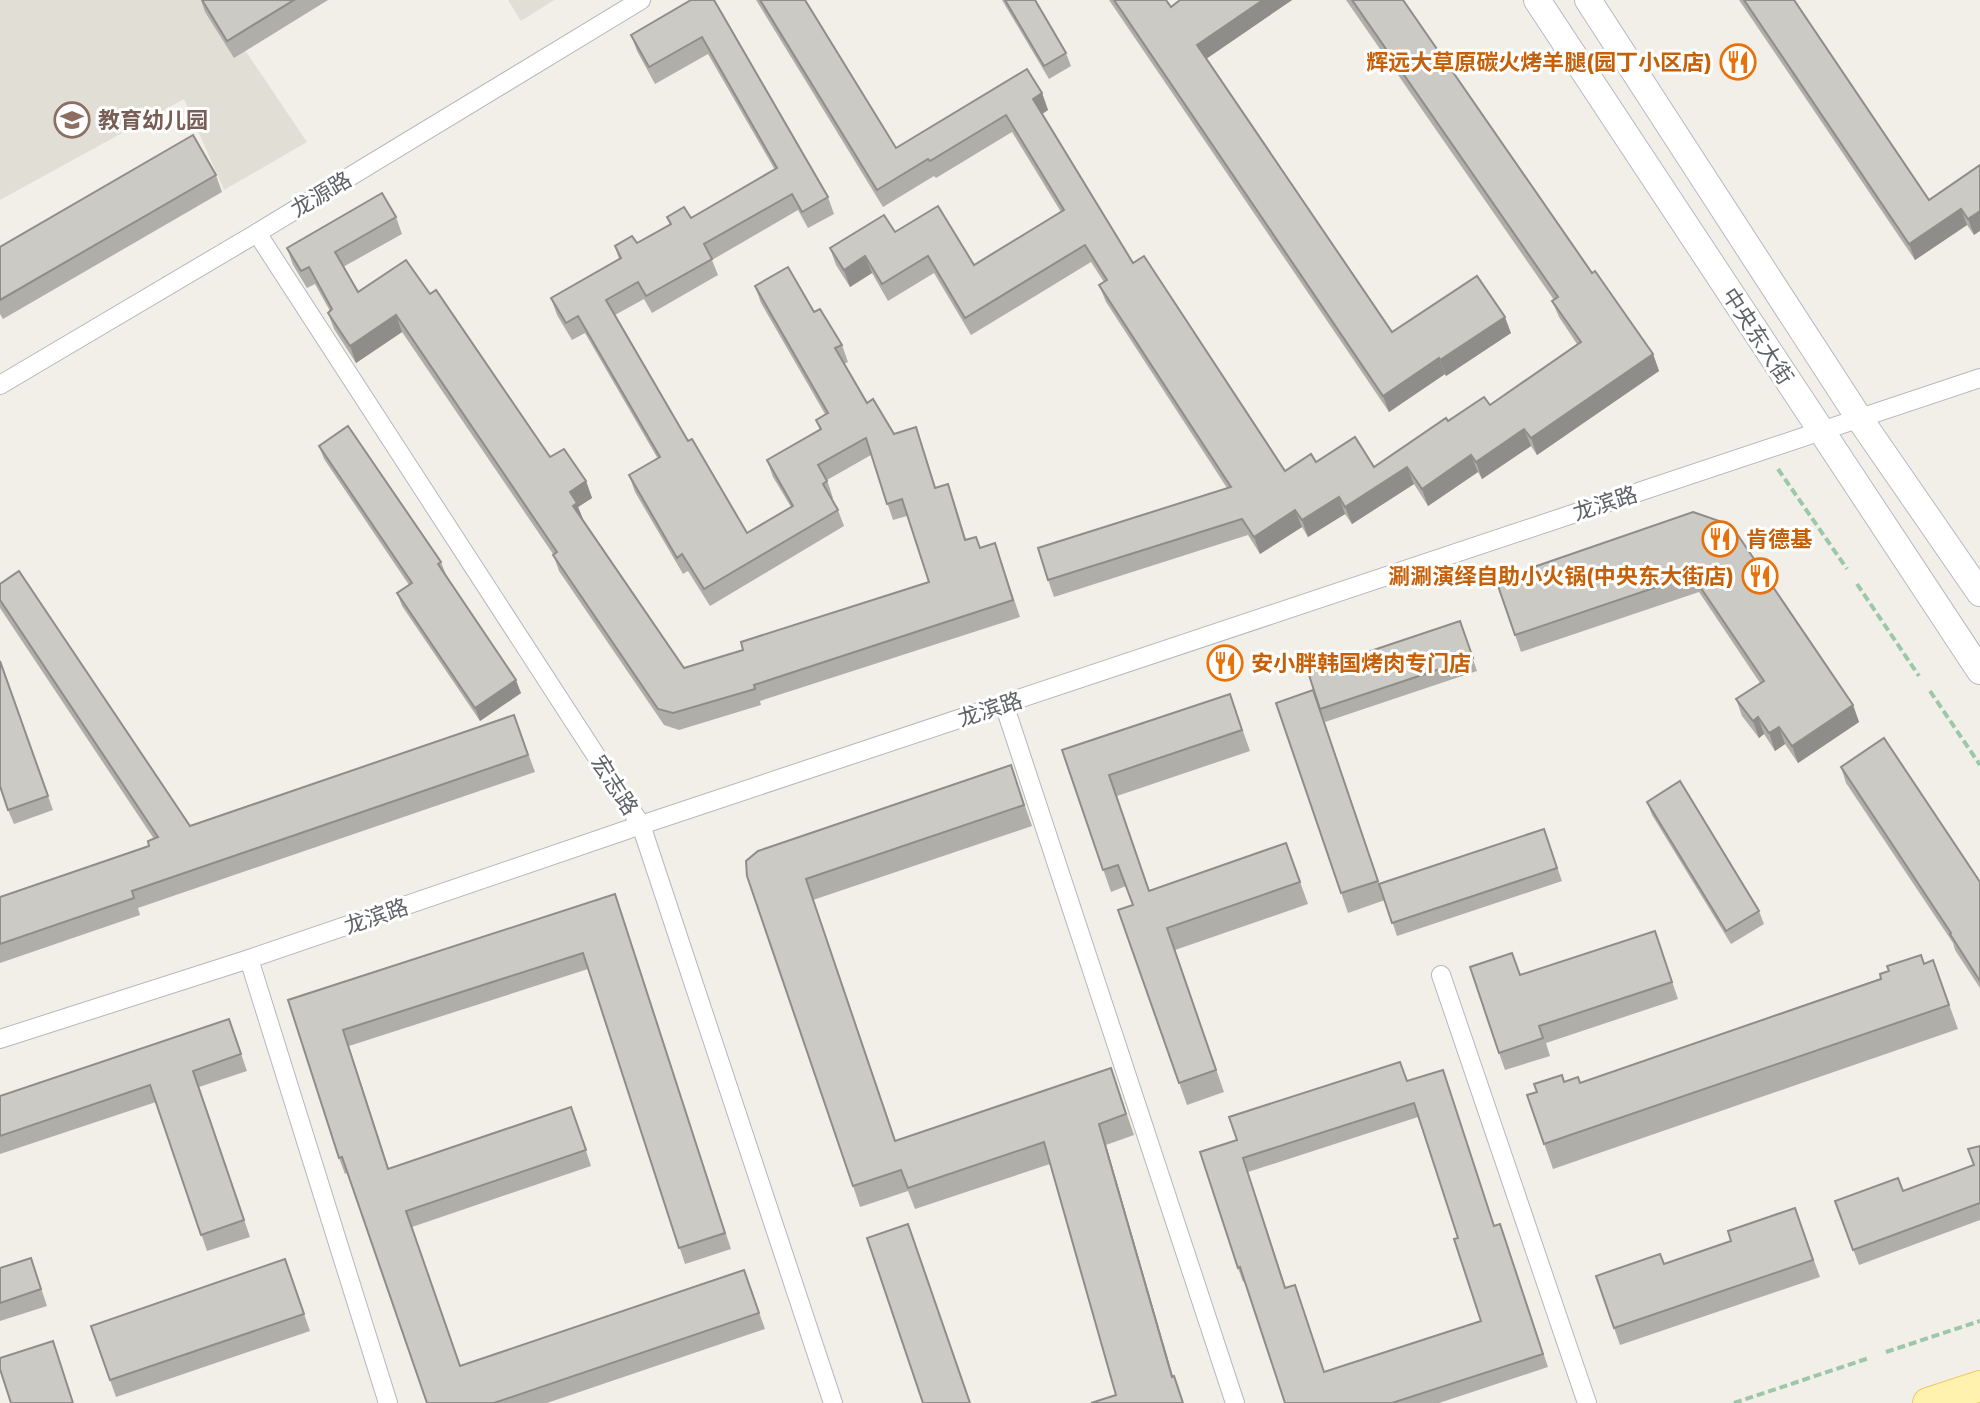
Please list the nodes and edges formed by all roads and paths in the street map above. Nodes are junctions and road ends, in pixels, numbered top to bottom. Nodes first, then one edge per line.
1 (641, 0) edge
2 (1537, 0) edge
3 (1588, 0) edge
4 (257, 233) junction
5 (1980, 378) edge
6 (0, 385) edge
7 (1859, 418) junction
8 (1821, 431) junction
9 (1779, 469) dead end
10 (1847, 569) dead end
11 (1857, 584) dead end
12 (1980, 593) edge
13 (1980, 671) edge
14 (1919, 676) dead end
15 (1930, 691) dead end
16 (1004, 704) junction
17 (1980, 765) edge
18 (641, 825) junction
19 (249, 959) junction
20 (1441, 975) dead end
21 (0, 1039) edge
22 (1980, 1321) edge
23 (1886, 1352) dead end
24 (1869, 1358) dead end
25 (1980, 1386) edge
26 (388, 1403) edge
27 (833, 1403) edge
28 (1235, 1403) edge
29 (1587, 1403) edge
30 (1734, 1403) edge
31 (1928, 1403) edge

1 - 4 street, 龙源路
2 - 8 main road, 中央东大街
3 - 7 main road, 中央东大街
4 - 6 street, 龙源路
4 - 18 street, 宏志路
5 - 7 street, 龙滨路
7 - 8 street, 龙滨路
7 - 12 main road, 中央东大街
8 - 13 main road, 中央东大街
8 - 16 street, 龙滨路
9 - 10 path
11 - 14 path
15 - 17 path
16 - 18 street, 龙滨路
16 - 28 street
18 - 19 street, 龙滨路
18 - 27 street, 宏志路
19 - 21 street, 龙滨路
19 - 26 street
20 - 29 street
22 - 23 path
24 - 30 path
25 - 31 main road

